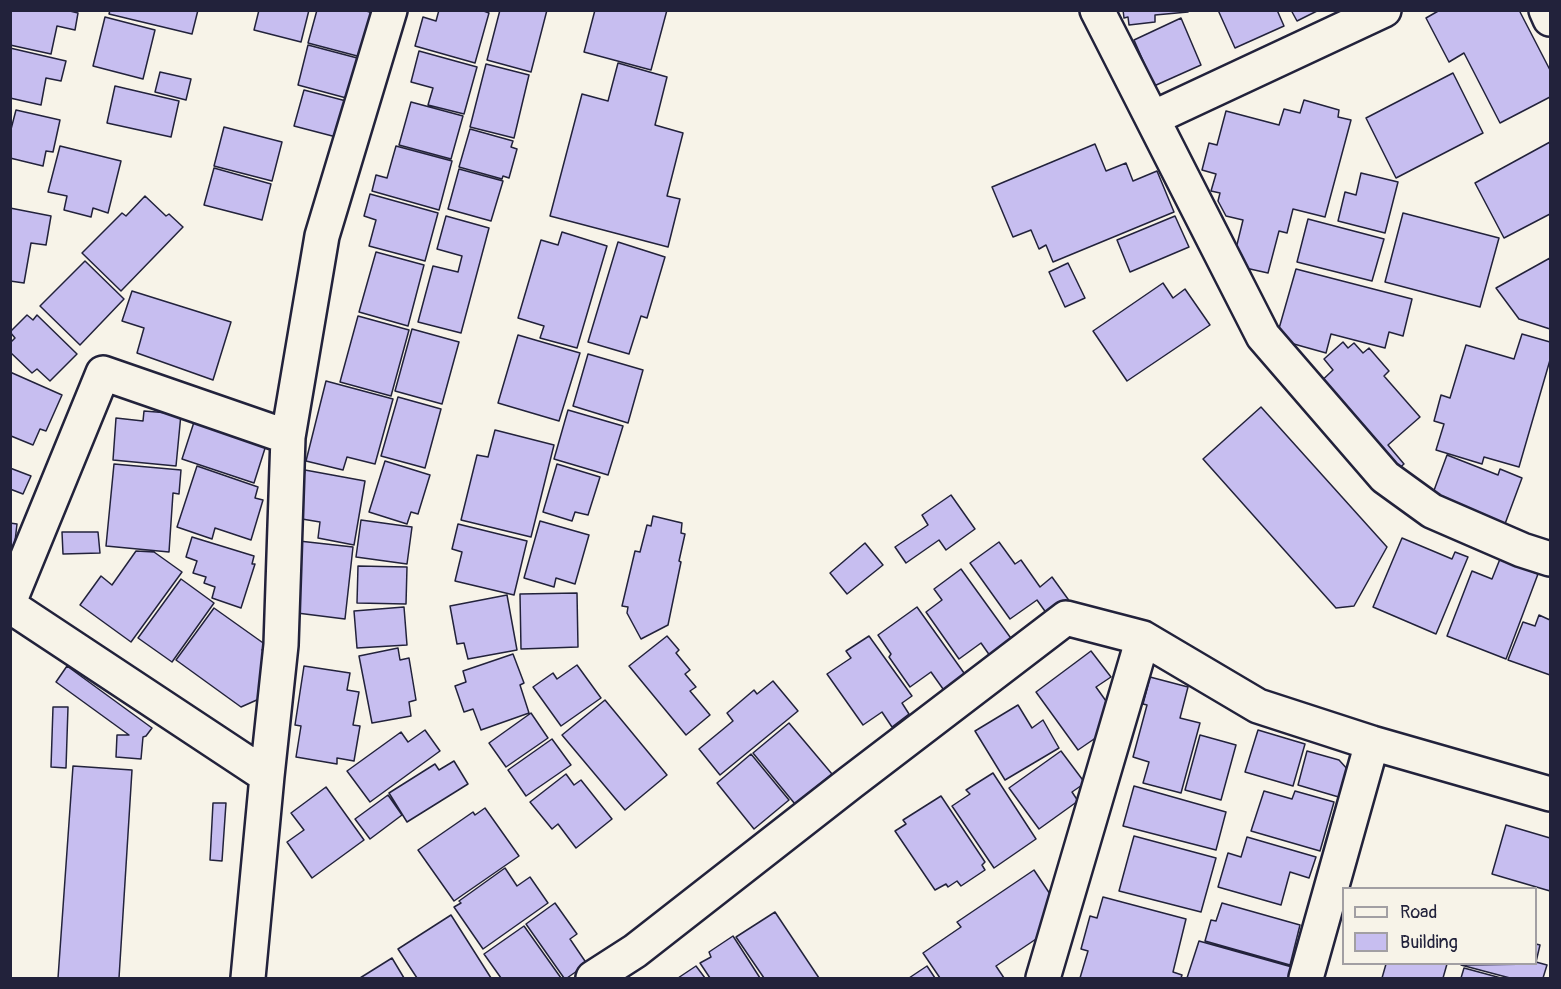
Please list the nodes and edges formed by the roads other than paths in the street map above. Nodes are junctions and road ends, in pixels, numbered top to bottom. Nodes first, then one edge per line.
1 (390, 10) edge
2 (1097, 10) edge
3 (1384, 10) edge
4 (1546, 10) edge
5 (1551, 18) edge
6 (1153, 118) junction
7 (288, 437) junction
8 (1551, 559) edge
9 (10, 600) edge
10 (10, 606) edge
11 (1143, 638) junction
12 (1372, 743) junction
13 (267, 776) junction
14 (1551, 794) edge
15 (248, 978) edge
16 (594, 978) edge
17 (1043, 978) edge
18 (1306, 978) edge

1 - 7 street
2 - 6 street
3 - 6 street
4 - 5 street
6 - 8 street
7 - 9 street
7 - 13 street
10 - 13 street
11 - 12 street
11 - 16 street
11 - 17 street
12 - 14 street
12 - 18 street
13 - 15 street

